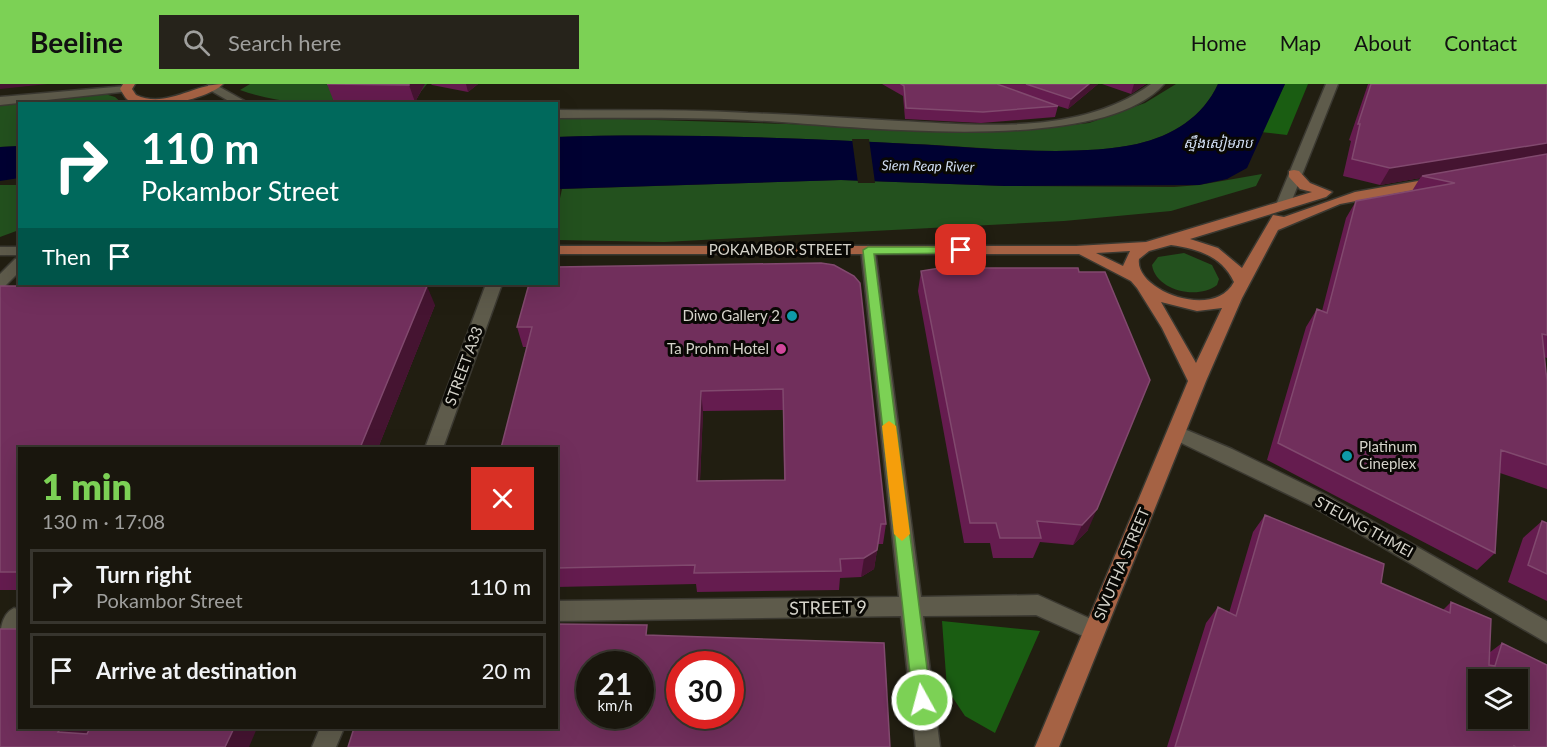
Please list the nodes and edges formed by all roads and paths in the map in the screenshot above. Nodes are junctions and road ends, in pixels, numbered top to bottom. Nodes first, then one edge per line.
1 (73, 84) edge
2 (1158, 84) edge
3 (1332, 84) edge
4 (126, 86) edge
5 (215, 86) edge
6 (200, 94) junction
7 (16, 100) junction
8 (0, 101) edge
9 (142, 102) edge
10 (158, 102) edge
11 (187, 102) edge
12 (241, 102) edge
13 (1051, 110) edge
14 (558, 114) edge
15 (1083, 119) junction
16 (1294, 174) junction
17 (1457, 178) edge
18 (1367, 192) junction
19 (1330, 193) junction
20 (1283, 205) junction
21 (1274, 227) junction
22 (1171, 241) junction
23 (1145, 246) junction
24 (558, 250) edge
25 (868, 250) junction
26 (1076, 250) junction
27 (0, 251) edge
28 (18, 251) edge
29 (18, 264) edge
30 (1140, 281) junction
31 (1242, 282) junction
32 (0, 283) edge
33 (494, 285) edge
34 (1234, 298) junction
35 (1197, 381) junction
36 (1176, 433) junction
37 (434, 447) edge
38 (911, 607) junction
39 (558, 611) edge
40 (11, 618) edge
41 (1094, 631) junction
42 (1547, 633) edge
43 (0, 639) edge
44 (332, 729) edge
45 (324, 747) edge
46 (928, 747) edge
47 (1047, 747) edge

1 - 7 street
2 - 15 street
3 - 16 street
4 - 7 street
4 - 9 main road
5 - 6 main road
5 - 12 street
6 - 10 main road
6 - 11 main road
7 - 8 street
13 - 15 street
14 - 15 street
16 - 19 main road
16 - 20 street
17 - 18 main road
18 - 19 main road
18 - 21 main road
19 - 20 main road
20 - 21 main road, SIVUTHA STREET
20 - 22 main road
21 - 31 main road, SIVUTHA STREET
22 - 23 main road, POKAMBOR STREET
22 - 31 main road
23 - 26 main road, POKAMBOR STREET
23 - 30 main road
24 - 25 main road, POKAMBOR STREET
25 - 26 main road, POKAMBOR STREET
25 - 38 street
26 - 30 main road, POKAMBOR STREET
27 - 28 street
29 - 32 street
30 - 34 main road, POKAMBOR STREET
30 - 35 main road
31 - 34 main road, SIVUTHA STREET
33 - 37 street, STREET A33
34 - 35 main road, SIVUTHA STREET
35 - 36 main road, SIVUTHA STREET
36 - 41 main road, SIVUTHA STREET
36 - 42 street, STEUNG THMEI
38 - 39 street, STREET 9
38 - 41 street, STREET 9
38 - 46 street
40 - 43 street
41 - 47 main road, SIVUTHA STREET
44 - 45 street

